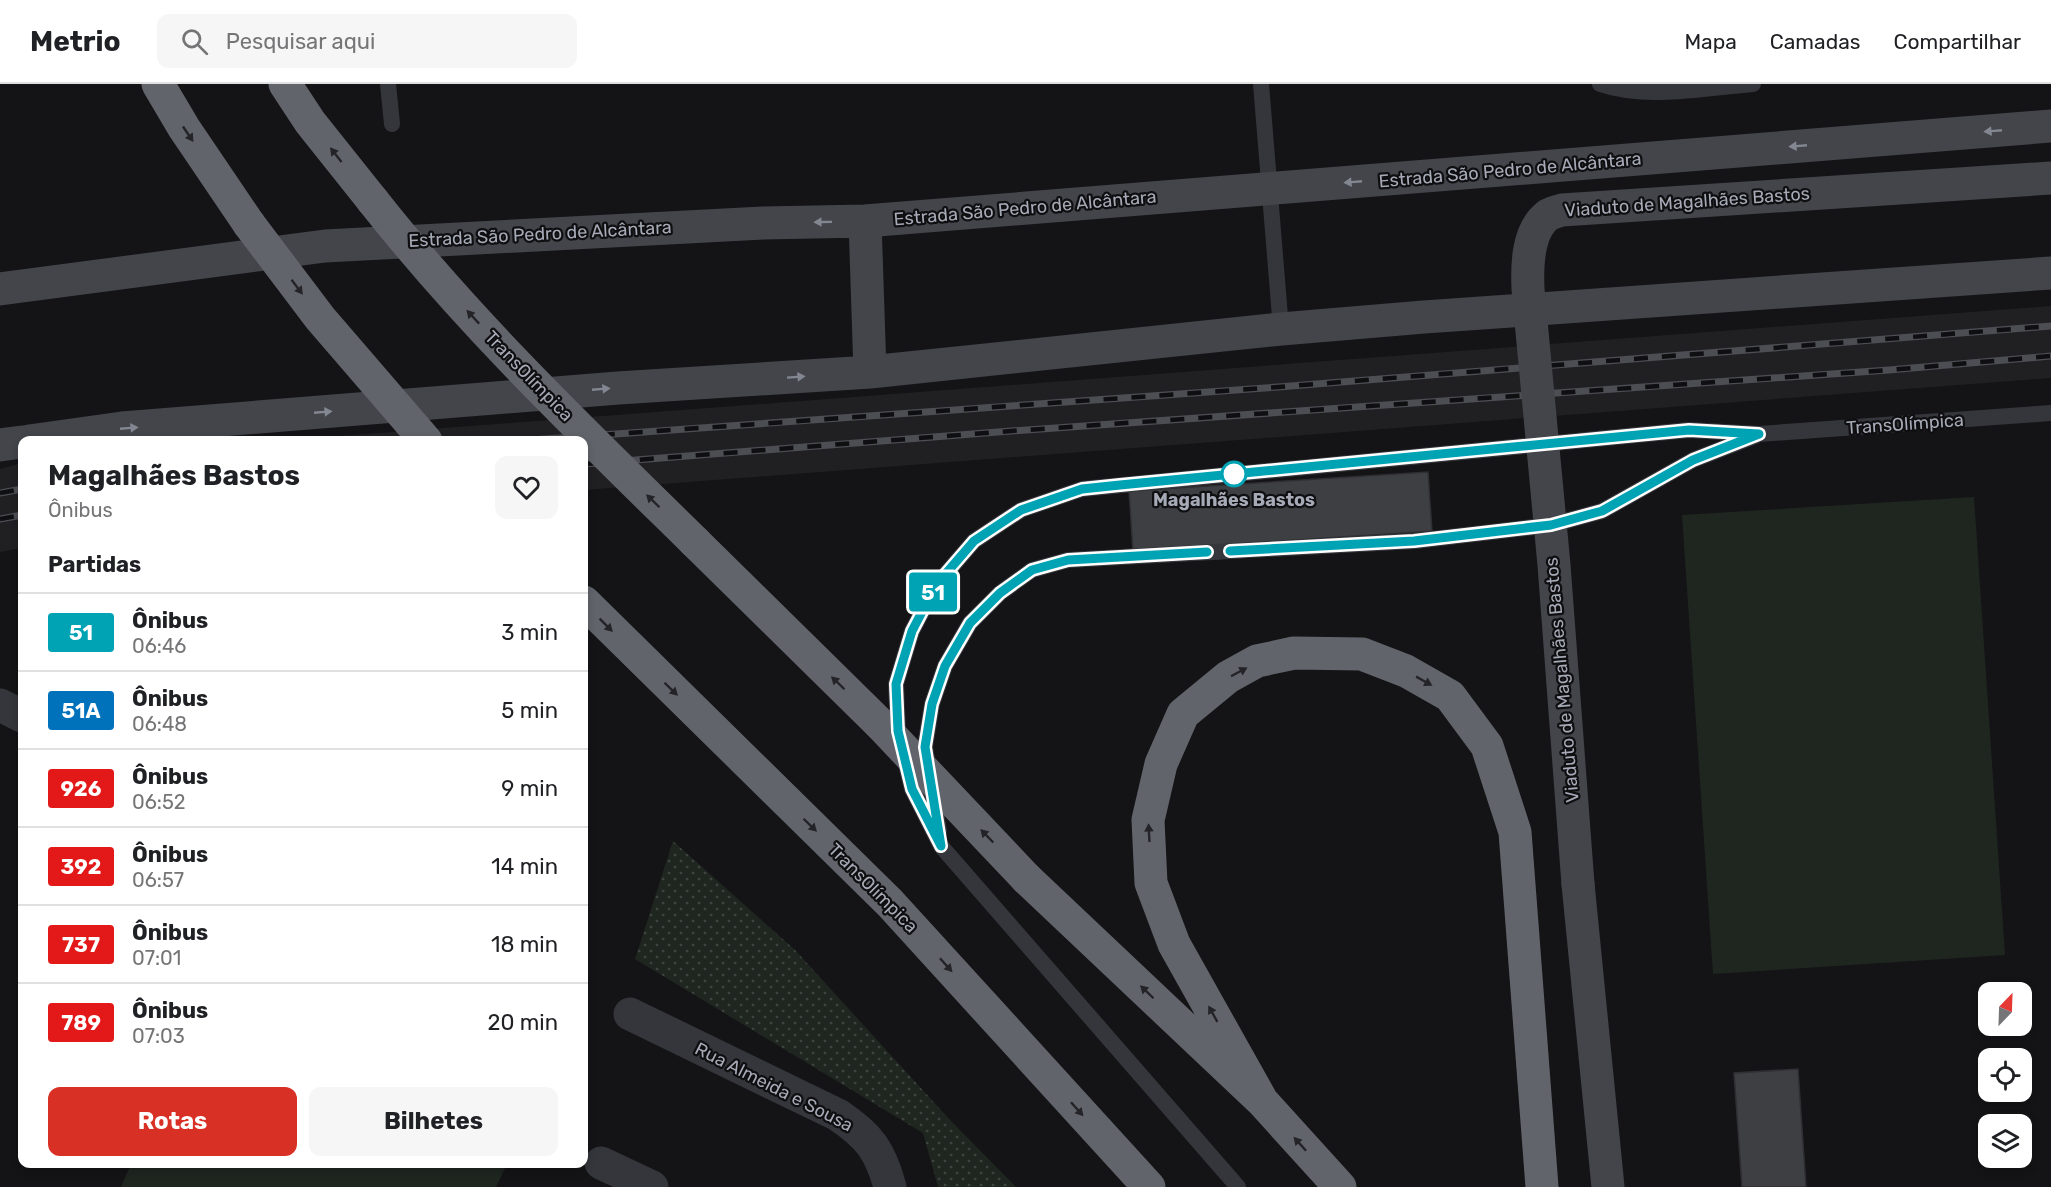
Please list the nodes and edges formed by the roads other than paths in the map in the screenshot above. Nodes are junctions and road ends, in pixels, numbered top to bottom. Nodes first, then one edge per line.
1 (158, 84) edge
2 (285, 84) edge
3 (388, 84) edge
4 (1261, 84) edge
5 (1600, 84) edge
6 (1753, 84) edge
7 (392, 124) dead end
8 (2051, 126) edge
9 (2051, 177) edge
10 (1270, 189) junction
11 (865, 221) junction
12 (2051, 273) edge
13 (0, 289) edge
14 (1281, 329) junction
15 (870, 372) junction
16 (2051, 413) edge
17 (1759, 434) junction
18 (66, 436) edge
19 (422, 436) edge
20 (588, 436) edge
21 (588, 436) edge
22 (18, 443) edge
23 (0, 445) edge
24 (588, 606) edge
25 (941, 846) junction
26 (630, 1014) dead end
27 (1262, 1101) junction
28 (601, 1163) dead end
29 (651, 1187) edge
30 (891, 1187) edge
31 (1149, 1187) edge
32 (1238, 1187) edge
33 (1340, 1187) edge
34 (1542, 1187) edge
35 (1608, 1187) edge

1 -> 19 highway, bridge
21 -> 2 highway, TransOlímpica, bridge
3 - 7 lane
4 - 10 lane
5 - 6 lane
8 -> 10 street, Estrada São Pedro de Alcântara
9 - 35 street, Viaduto de Magalhães Bastos, bridge
10 - 11 street, Estrada São Pedro de Alcântara
10 - 14 lane
11 -> 13 street, Estrada São Pedro de Alcântara
11 - 15 street
12 - 14 street
14 - 15 street
18 -> 15 street
16 - 17 lane, TransOlímpica
17 - 25 lane, TransOlímpica
17 - 25 lane, TransOlímpica
27 -> 20 highway, TransOlímpica, bridge
22 - 23 street
24 -> 31 highway, TransOlímpica
25 - 32 lane, TransOlímpica
26 - 30 street, Rua Almeida e Sousa
33 -> 27 highway, TransOlímpica
27 -> 34 highway
28 - 29 street

